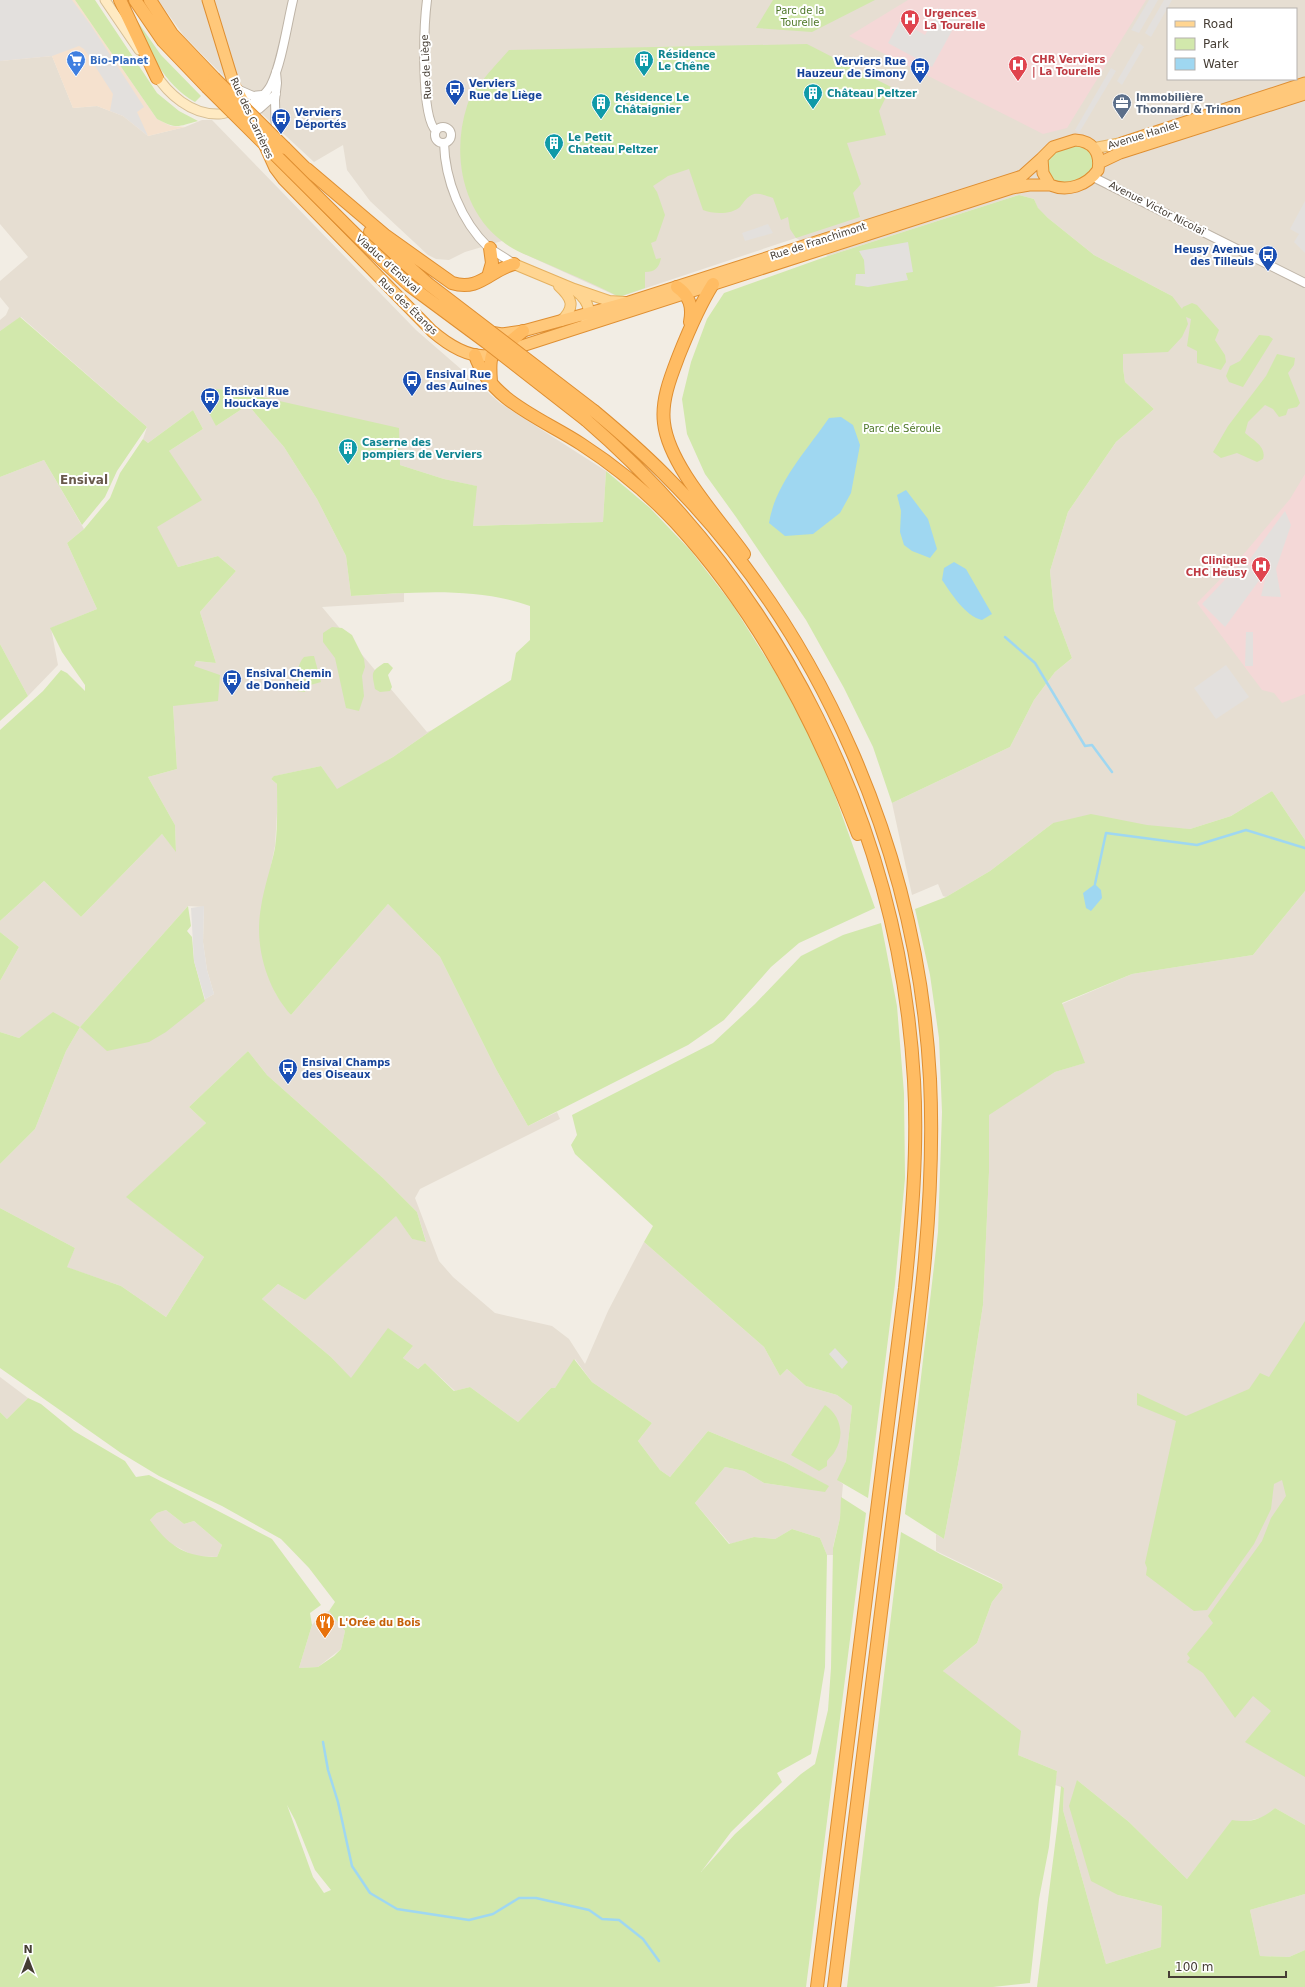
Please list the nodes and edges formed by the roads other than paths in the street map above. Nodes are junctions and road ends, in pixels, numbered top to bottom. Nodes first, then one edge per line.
1 (105, 0) edge
2 (120, 0) edge
3 (135, 0) edge
4 (150, 0) edge
5 (208, 0) edge
6 (293, 0) edge
7 (427, 0) edge
8 (276, 70) junction
9 (157, 78) junction
10 (211, 82) junction
11 (1305, 83) edge
12 (236, 88) junction
13 (276, 94) junction
14 (1305, 94) edge
15 (262, 95) junction
16 (246, 108) junction
17 (436, 131) junction
18 (444, 143) junction
19 (1122, 143) joint
20 (1095, 148) junction
21 (276, 151) junction
22 (1042, 158) junction
23 (1099, 163) junction
24 (275, 168) joint
25 (307, 169) junction
26 (1093, 177) junction
27 (1050, 185) junction
28 (490, 248) junction
29 (514, 264) junction
30 (488, 277) junction
31 (553, 281) junction
32 (1305, 283) edge
33 (713, 284) junction
34 (574, 289) junction
35 (681, 290) junction
36 (629, 302) junction
37 (588, 313) junction
38 (562, 320) junction
39 (602, 320) joint
40 (576, 328) junction
41 (689, 329) junction
42 (523, 331) junction
43 (475, 354) junction
44 (491, 356) junction
45 (491, 383) junction
46 (590, 416) junction
47 (876, 811) junction
48 (887, 905) junction
49 (817, 1987) edge
50 (834, 1987) edge

1 - 9 main road
2 - 9 highway
3 - 10 highway
4 - 10 highway
5 - 12 highway, Rue des Carrières
6 - 8 street
7 - 17 street, Rue de Liège
8 - 13 street
8 - 15 street
9 - 16 main road
10 - 25 highway, bridge
10 - 46 highway, Viaduc d’Ensival, bridge
11 - 19 highway, Avenue Hanlet
12 - 15 street
12 - 16 highway, Rue des Carrières
13 - 16 street
13 - 21 street
14 - 23 highway, Avenue Hanlet
15 - 16 street
16 - 21 highway, Rue des Étangs
16 - 24 highway, Rue des Carrières
17 - 18 street
17 - 18 street
18 - 28 street
19 - 20 main road, Avenue Hanlet
20 - 22 highway
20 - 23 highway
21 - 42 highway, Rue des Étangs
22 - 27 highway
22 - 35 highway, Rue de Franchimont
23 - 26 highway
24 - 43 highway, Rue des Étangs
25 - 30 highway
25 - 46 highway, Viaduc d’Ensival, bridge
26 - 27 highway
26 - 32 street, Avenue Victor Nicolaï
27 - 33 highway, Rue de Franchimont
28 - 29 street
28 - 30 highway
29 - 30 highway
29 - 31 main road
31 - 34 main road
31 - 38 main road
33 - 35 highway, Rue de Franchimont
33 - 41 highway
34 - 36 main road
34 - 37 main road
35 - 36 highway, Rue de Franchimont
35 - 39 highway, Rue de Franchimont
35 - 41 highway
36 - 37 highway, Rue de Franchimont
37 - 38 highway
37 - 40 main road
38 - 42 highway
39 - 40 highway, Rue des Étangs
40 - 44 highway, Rue des Étangs
41 - 47 highway
42 - 44 highway
43 - 44 highway, Rue des Étangs
43 - 45 highway
44 - 45 highway
45 - 48 highway
46 - 47 highway
46 - 48 highway
47 - 50 highway
48 - 49 highway

